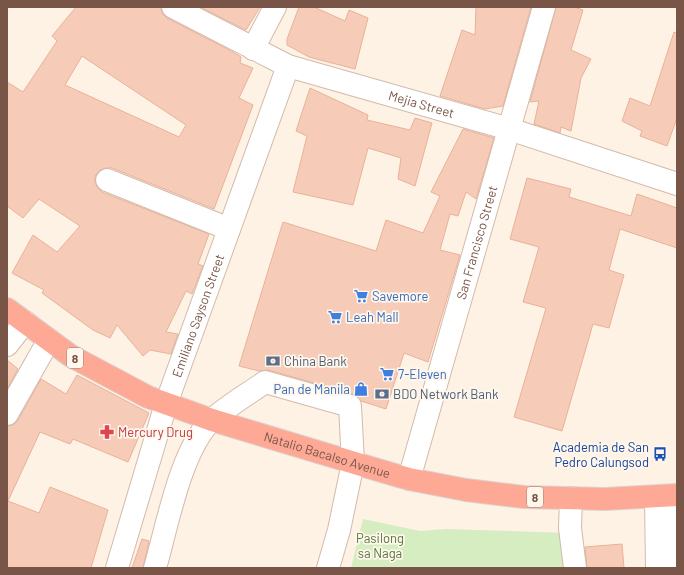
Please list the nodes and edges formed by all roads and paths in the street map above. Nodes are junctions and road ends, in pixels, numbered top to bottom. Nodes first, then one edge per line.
1 (173, 7) edge
2 (275, 7) edge
3 (544, 7) edge
4 (253, 48) junction
5 (288, 66) junction
6 (509, 129) junction
7 (107, 180) dead end
8 (676, 182) edge
9 (229, 230) junction
10 (7, 309) edge
11 (25, 322) junction
12 (49, 340) junction
13 (7, 345) edge
14 (166, 404) junction
15 (7, 414) edge
16 (212, 420) junction
17 (353, 463) junction
18 (409, 479) junction
19 (667, 496) edge
20 (571, 498) junction
21 (117, 568) edge
22 (155, 568) edge
23 (328, 568) edge
24 (575, 568) edge
25 (657, 568) edge
26 (674, 568) edge

1 - 4 street, Mejia Street
2 - 4 street
3 - 6 street, San Francisco Street
4 - 5 street, Mejia Street
5 - 6 street, Mejia Street
5 - 9 street, Emiliano Sayson Street
6 - 8 street, Mejia Street
6 - 18 street, San Francisco Street
7 - 9 street
9 - 14 street, Emiliano Sayson Street
10 - 11 highway, Natalio Bacalso Avenue / 8
11 - 12 highway, Natalio Bacalso Avenue / 8
11 - 13 street
12 - 14 highway, Natalio Bacalso Avenue / 8
12 - 15 street
14 - 16 highway, Natalio Bacalso Avenue / 8
14 - 21 street, Emiliano Sayson Street
16 - 17 highway, Natalio Bacalso Avenue / 8
16 - 17 street
16 - 22 street
17 - 18 highway, Natalio Bacalso Avenue / 8
17 - 23 street
18 - 20 highway, Natalio Bacalso Avenue / 8
19 - 20 highway, Natalio Bacalso Avenue / 8
19 - 25 street
19 - 26 street
20 - 24 street

